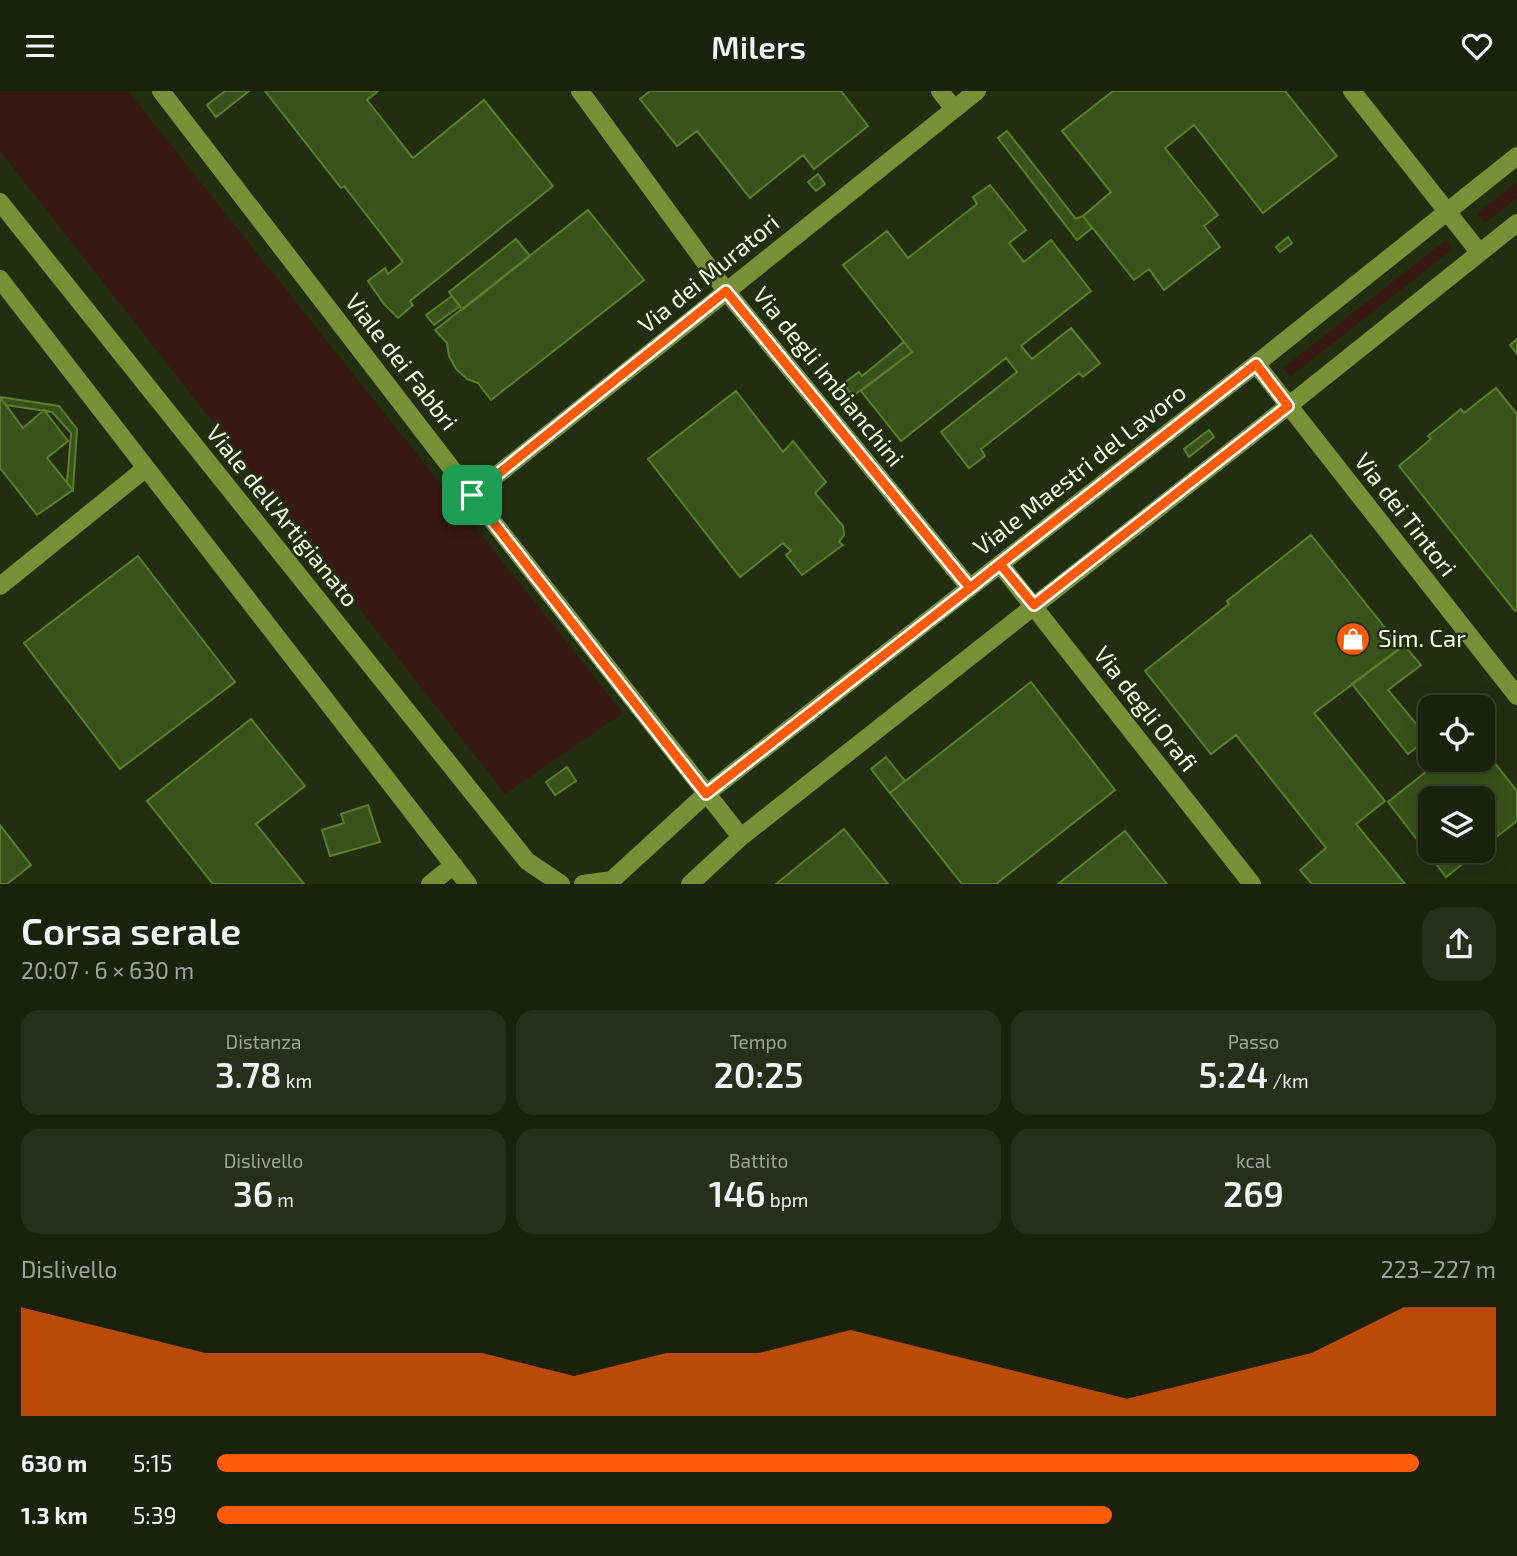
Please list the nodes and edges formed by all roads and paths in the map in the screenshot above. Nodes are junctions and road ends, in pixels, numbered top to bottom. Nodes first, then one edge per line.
1 (161, 91) edge
2 (580, 91) edge
3 (940, 91) edge
4 (977, 91) edge
5 (1352, 91) edge
6 (954, 109) junction
7 (1517, 156) edge
8 (0, 202) edge
9 (1448, 211) junction
10 (1517, 223) edge
11 (1479, 252) junction
12 (0, 279) edge
13 (726, 291) junction
14 (1256, 364) junction
15 (1288, 406) junction
16 (146, 468) junction
17 (472, 495) junction
18 (1000, 564) junction
19 (0, 586) edge
20 (970, 588) junction
21 (1034, 605) junction
22 (1517, 697) edge
23 (706, 794) junction
24 (741, 837) junction
25 (454, 865) junction
26 (430, 884) edge
27 (468, 884) edge
28 (561, 884) edge
29 (583, 884) edge
30 (690, 884) edge
31 (1252, 884) edge

1 - 17 street, Viale dei Fabbri
2 - 13 street, Via degli Imbianchini
3 - 6 street
4 - 6 street, Via dei Muratori
5 - 9 street
6 - 13 street, Via dei Muratori
7 - 9 street, Viale Maestri del Lavoro
8 - 28 street, Viale dell'Artigianato
9 - 11 street
9 - 14 street, Viale Maestri del Lavoro
10 - 11 street
11 - 15 street
12 - 16 street
13 - 17 street, Via dei Muratori
13 - 20 street, Via degli Imbianchini
14 - 15 street, Via dei Tintori
14 - 18 street, Viale Maestri del Lavoro
15 - 21 street
15 - 22 street, Via dei Tintori
16 - 19 street
16 - 25 street
17 - 23 street, Viale dei Fabbri
18 - 20 street, Viale Maestri del Lavoro
18 - 21 street, Via degli Orafi
20 - 23 street, Viale Maestri del Lavoro
21 - 24 street
21 - 31 street, Via degli Orafi
23 - 24 street, Viale dei Fabbri
23 - 29 street, Viale Maestri del Lavoro
24 - 30 street
25 - 26 street
25 - 27 street

